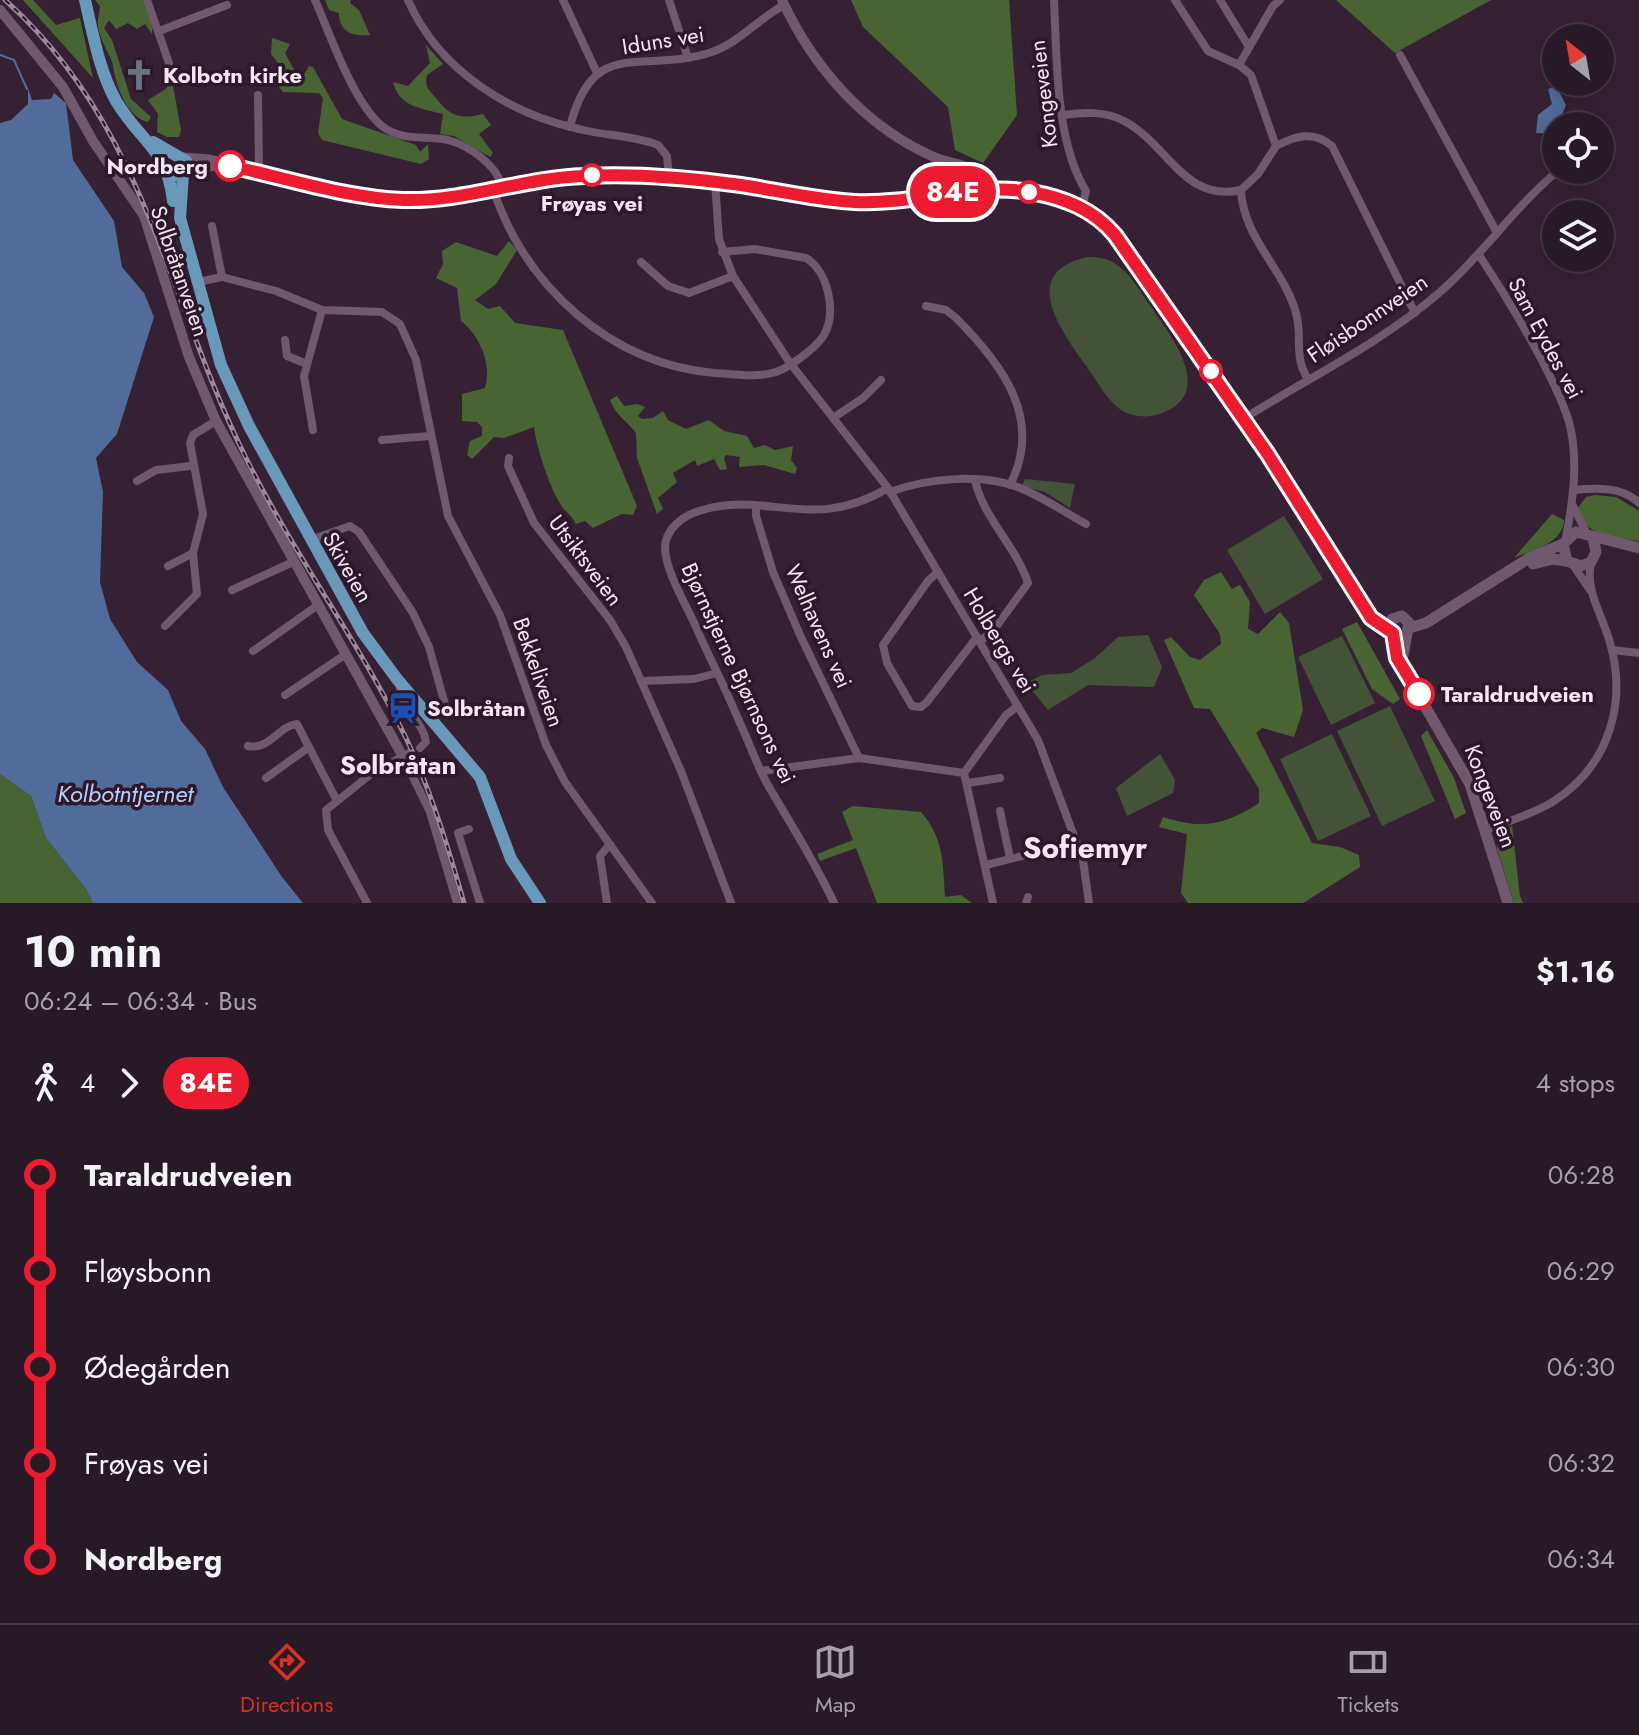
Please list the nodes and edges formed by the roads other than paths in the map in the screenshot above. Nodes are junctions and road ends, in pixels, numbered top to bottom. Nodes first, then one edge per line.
1 (85, 0) edge
2 (147, 0) edge
3 (315, 0) edge
4 (408, 0) edge
5 (563, 0) edge
6 (669, 0) edge
7 (1054, 0) edge
8 (1175, 0) edge
9 (1220, 0) edge
10 (1280, 0) edge
11 (783, 3) edge
12 (227, 5) dead end
13 (0, 10) edge
14 (159, 31) junction
15 (1249, 47) junction
16 (1400, 55) dead end
17 (688, 58) junction
18 (169, 63) dead end
19 (1239, 65) junction
20 (597, 73) junction
21 (258, 95) dead end
22 (1063, 115) junction
23 (570, 127) junction
24 (1276, 146) junction
25 (178, 166) junction
26 (259, 172) junction
27 (669, 178) junction
28 (715, 182) junction
29 (1545, 184) edge
30 (498, 188) junction
31 (974, 189) junction
32 (1241, 190) junction
33 (1078, 206) junction
34 (212, 226) dead end
35 (1496, 231) junction
36 (722, 252) junction
37 (1479, 255) junction
38 (641, 262) dead end
39 (733, 276) junction
40 (222, 277) junction
41 (198, 282) junction
42 (926, 306) dead end
43 (322, 310) junction
44 (1415, 313) junction
45 (285, 340) dead end
46 (790, 363) junction
47 (307, 364) junction
48 (1308, 379) junction
49 (881, 380) dead end
50 (833, 418) junction
51 (1243, 419) junction
52 (216, 421) junction
53 (313, 430) dead end
54 (430, 436) junction
55 (382, 440) dead end
56 (509, 458) dead end
57 (191, 466) junction
58 (975, 480) junction
59 (137, 481) dead end
60 (1010, 485) junction
61 (889, 490) junction
62 (1573, 490) junction
63 (1639, 503) edge
64 (1573, 506) junction
65 (756, 507) junction
66 (1086, 524) dead end
67 (1590, 536) junction
68 (309, 540) junction
69 (1565, 541) junction
70 (1639, 549) edge
71 (193, 553) junction
72 (1593, 559) junction
73 (293, 562) junction
74 (1570, 563) junction
75 (168, 566) dead end
76 (1513, 569) junction
77 (938, 572) junction
78 (232, 590) dead end
79 (1591, 590) junction
80 (318, 605) junction
81 (165, 626) dead end
82 (1399, 627) junction
83 (979, 640) junction
84 (1612, 650) junction
85 (253, 651) dead end
86 (1639, 653) edge
87 (346, 654) junction
88 (717, 673) junction
89 (641, 681) junction
90 (400, 683) junction
91 (285, 695) dead end
92 (1018, 706) junction
93 (446, 708) dead end
94 (248, 746) dead end
95 (309, 747) junction
96 (420, 748) dead end
97 (406, 754) junction
98 (859, 758) junction
99 (761, 771) junction
100 (964, 773) junction
101 (266, 778) dead end
102 (1000, 778) dead end
103 (968, 783) junction
104 (336, 799) junction
105 (1000, 811) dead end
106 (1485, 826) junction
107 (469, 829) dead end
108 (610, 844) junction
109 (1026, 855) dead end
110 (1010, 858) junction
111 (986, 865) junction
112 (367, 903) edge
113 (457, 903) edge
114 (480, 903) edge
115 (540, 903) edge
116 (607, 903) edge
117 (652, 903) edge
118 (731, 903) edge
119 (834, 903) edge
120 (993, 903) edge
121 (1089, 903) edge
122 (1508, 903) edge

1 - 25 main road
2 - 14 street
3 - 30 street
4 - 23 street
5 - 20 street
6 - 17 street
7 - 22 street, Kongeveien
8 - 19 street
9 - 15 street
10 - 15 street
11 - 17 street, Iduns vei
11 - 31 street
12 - 14 street
13 - 52 street, Solbråtanveien
14 - 18 street
15 - 19 street
16 - 35 street
17 - 20 street, Iduns vei
19 - 24 street
20 - 23 street, Iduns vei
21 - 26 street
22 - 32 street
22 - 33 street, Kongeveien
23 - 27 street
24 - 32 street
24 - 44 street
25 - 26 main road
25 - 41 main road, Skiveien
26 - 30 main road
27 - 28 main road
27 - 30 main road
28 - 31 main road
28 - 36 street, Holbergs vei
29 - 35 street, Fløisbonnveien
30 - 46 street
31 - 33 main road
32 - 48 street
33 - 51 main road
34 - 40 street
35 - 37 street, Fløisbonnveien
36 - 39 street, Holbergs vei
36 - 46 street
37 - 44 street, Fløisbonnveien
37 - 62 street, Sam Eydes vei
38 - 39 street
39 - 46 street, Holbergs vei
40 - 41 street, Bekkeliveien
40 - 43 street, Bekkeliveien
41 - 68 main road, Skiveien
42 - 60 street
43 - 47 street
43 - 54 street, Bekkeliveien
44 - 48 street, Fløisbonnveien
45 - 47 street
46 - 50 street, Holbergs vei
47 - 53 street
48 - 51 street, Fløisbonnveien
49 - 50 street
50 - 61 street, Holbergs vei
51 - 82 main road
52 - 57 street
52 - 73 street, Solbråtanveien
54 - 55 street
54 - 108 street, Bekkeliveien
56 - 89 street, Utsiktsveien
57 - 59 street
57 - 71 street
58 - 60 street, Bjørnstjerne Bjørnsons vei
58 - 61 street, Bjørnstjerne Bjørnsons vei
58 - 83 street
60 - 66 street, Bjørnstjerne Bjørnsons vei
61 - 65 street, Bjørnstjerne Bjørnsons vei
61 - 77 street, Holbergs vei
62 - 63 street
62 - 64 street, Sam Eydes vei
64 - 67 street, Sam Eydes vei
64 - 69 street, Sam Eydes vei
65 - 88 street, Bjørnstjerne Bjørnsons vei
65 - 98 street, Welhavens vei
67 - 69 main road
67 - 70 main road
67 - 72 main road
68 - 90 main road, Skiveien
68 - 93 street
69 - 74 main road
69 - 76 main road
70 - 72 main road
71 - 75 street
71 - 81 street
72 - 74 main road
72 - 79 street
73 - 78 street
73 - 80 street, Solbråtanveien
74 - 76 main road
74 - 79 street
76 - 82 main road
77 - 83 street, Holbergs vei
77 - 83 street
79 - 84 street
80 - 85 street
80 - 87 street, Solbråtanveien
82 - 106 main road, Kongeveien
83 - 92 street, Holbergs vei
84 - 86 street
84 - 106 street
87 - 91 street
87 - 97 street, Solbråtanveien
88 - 89 street
88 - 99 street, Bjørnstjerne Bjørnsons vei
89 - 118 street, Utsiktsveien
90 - 96 street
90 - 115 main road, Skiveien
92 - 100 street
92 - 121 street, Holbergs vei
94 - 95 street
95 - 101 street
95 - 104 street
97 - 104 street
97 - 113 street, Solbråtanveien
98 - 99 street
98 - 100 street
99 - 119 street, Bjørnstjerne Bjørnsons vei
100 - 103 street
102 - 103 street
103 - 111 street
104 - 112 street
105 - 110 street
106 - 122 main road, Kongeveien
107 - 114 street
108 - 116 street
108 - 117 street, Bekkeliveien
109 - 110 street
110 - 111 street
111 - 120 street

